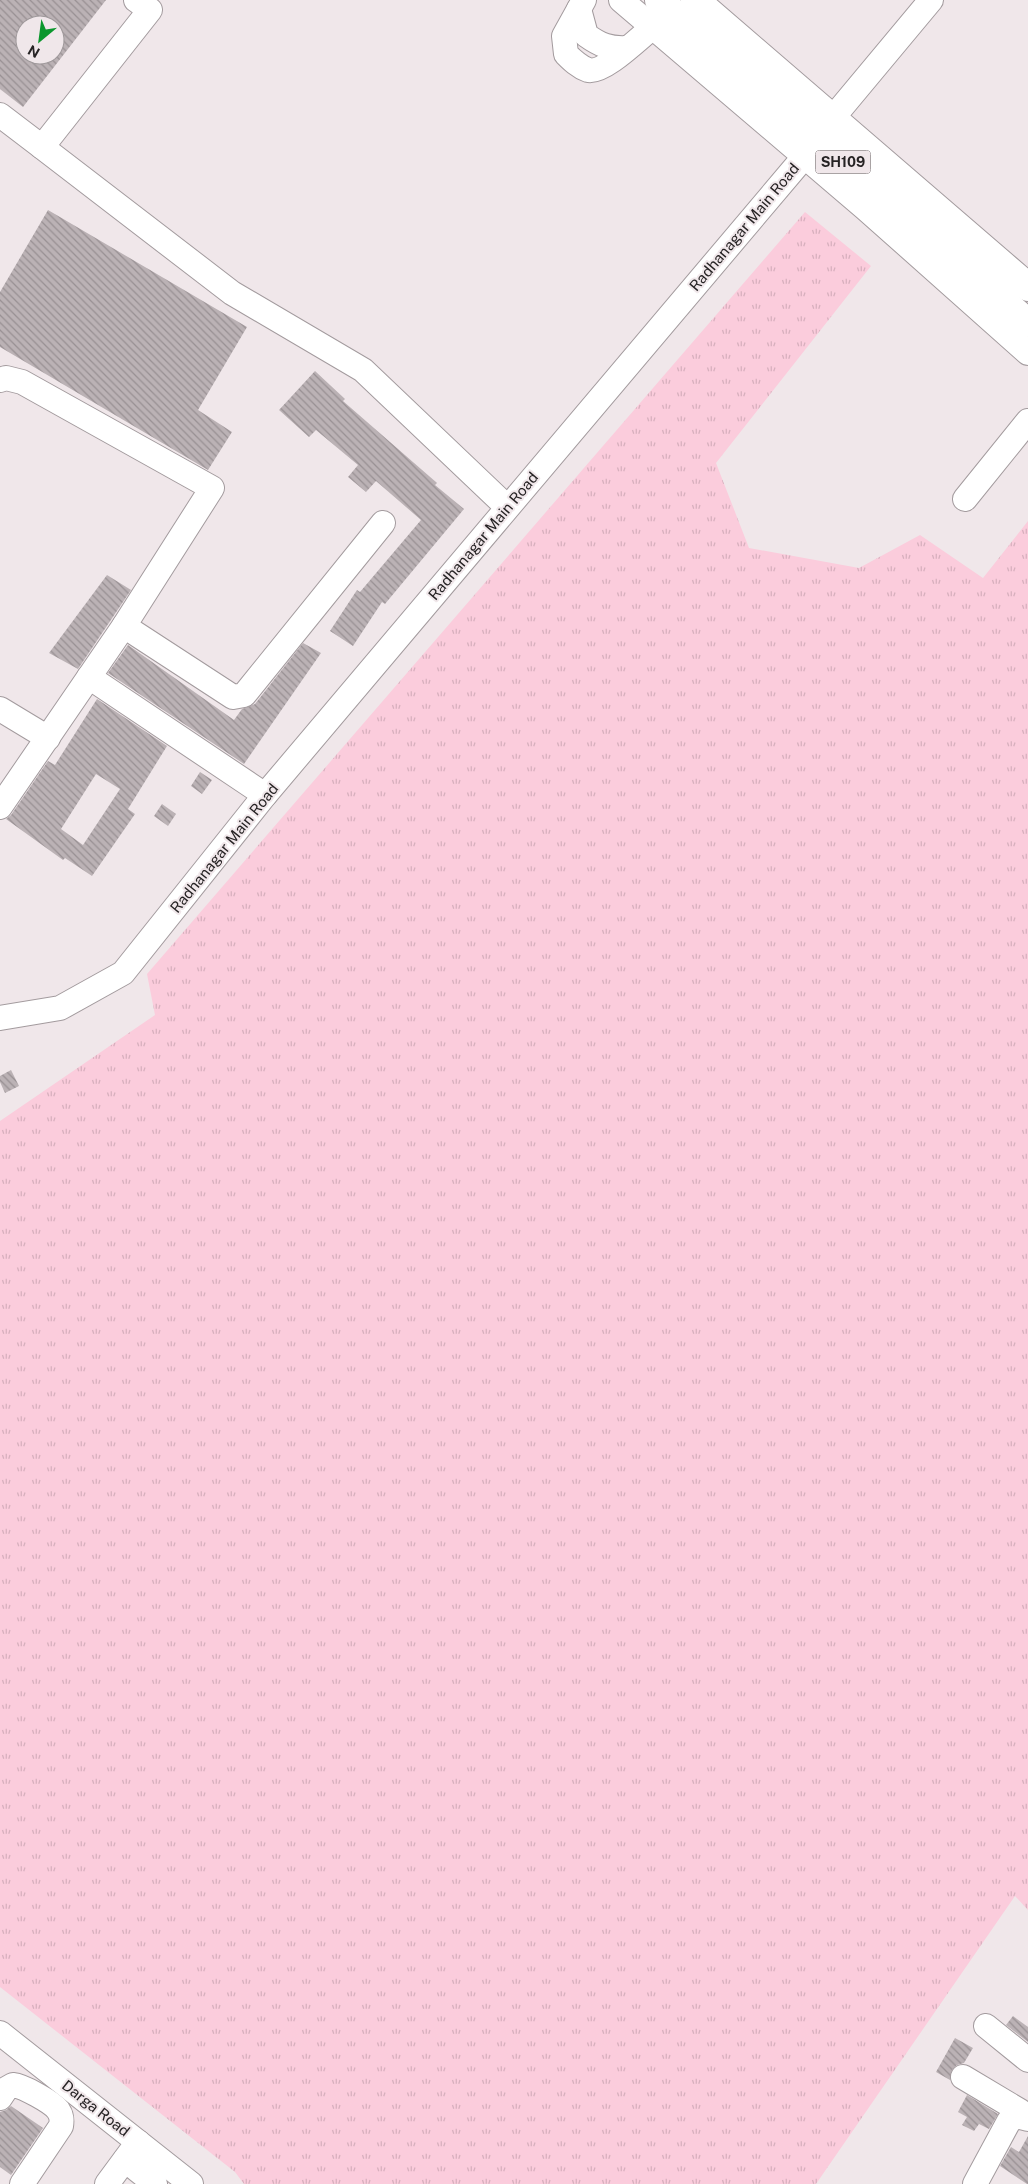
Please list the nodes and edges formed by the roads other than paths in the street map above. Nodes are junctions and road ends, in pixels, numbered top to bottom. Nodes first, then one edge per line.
1 (136, 0) edge
2 (621, 0) edge
3 (659, 0) edge
4 (695, 0) edge
5 (931, 0) edge
6 (582, 4) edge
7 (653, 27) junction
8 (0, 115) edge
9 (818, 138) junction
10 (42, 147) junction
11 (1028, 286) edge
12 (1028, 323) edge
13 (1028, 353) edge
14 (0, 380) edge
15 (1028, 421) edge
16 (965, 499) dead end
17 (507, 507) junction
18 (383, 523) dead end
19 (124, 626) junction
20 (90, 677) junction
21 (0, 709) edge
22 (44, 744) junction
23 (265, 796) junction
24 (0, 807) edge
25 (0, 1018) edge
26 (986, 2026) dead end
27 (0, 2033) edge
28 (1028, 2060) edge
29 (962, 2077) dead end
30 (0, 2098) edge
31 (1023, 2111) edge
32 (132, 2151) junction
33 (22, 2184) edge
34 (107, 2184) edge
35 (155, 2184) edge
36 (191, 2184) edge
37 (976, 2184) edge

1 - 10 street
2 - 7 street
3 - 9 main road, SH109
4 - 9 main road, SH109
5 - 9 street, Radhanagar Main Road
6 - 7 street
7 - 9 street
8 - 10 street
9 - 11 main road, SH109
9 - 12 main road, SH109
9 - 13 street
9 - 17 street, Radhanagar Main Road
10 - 17 street
14 - 19 street
15 - 16 street
17 - 23 street, Radhanagar Main Road
18 - 19 street
19 - 20 street
20 - 22 street
20 - 23 street
21 - 22 street
22 - 24 street
23 - 25 street, Radhanagar Main Road
26 - 28 street
27 - 32 street, Darga Road
29 - 31 street
30 - 33 street
31 - 37 street
32 - 34 street
32 - 35 street
32 - 36 street, Darga Road

